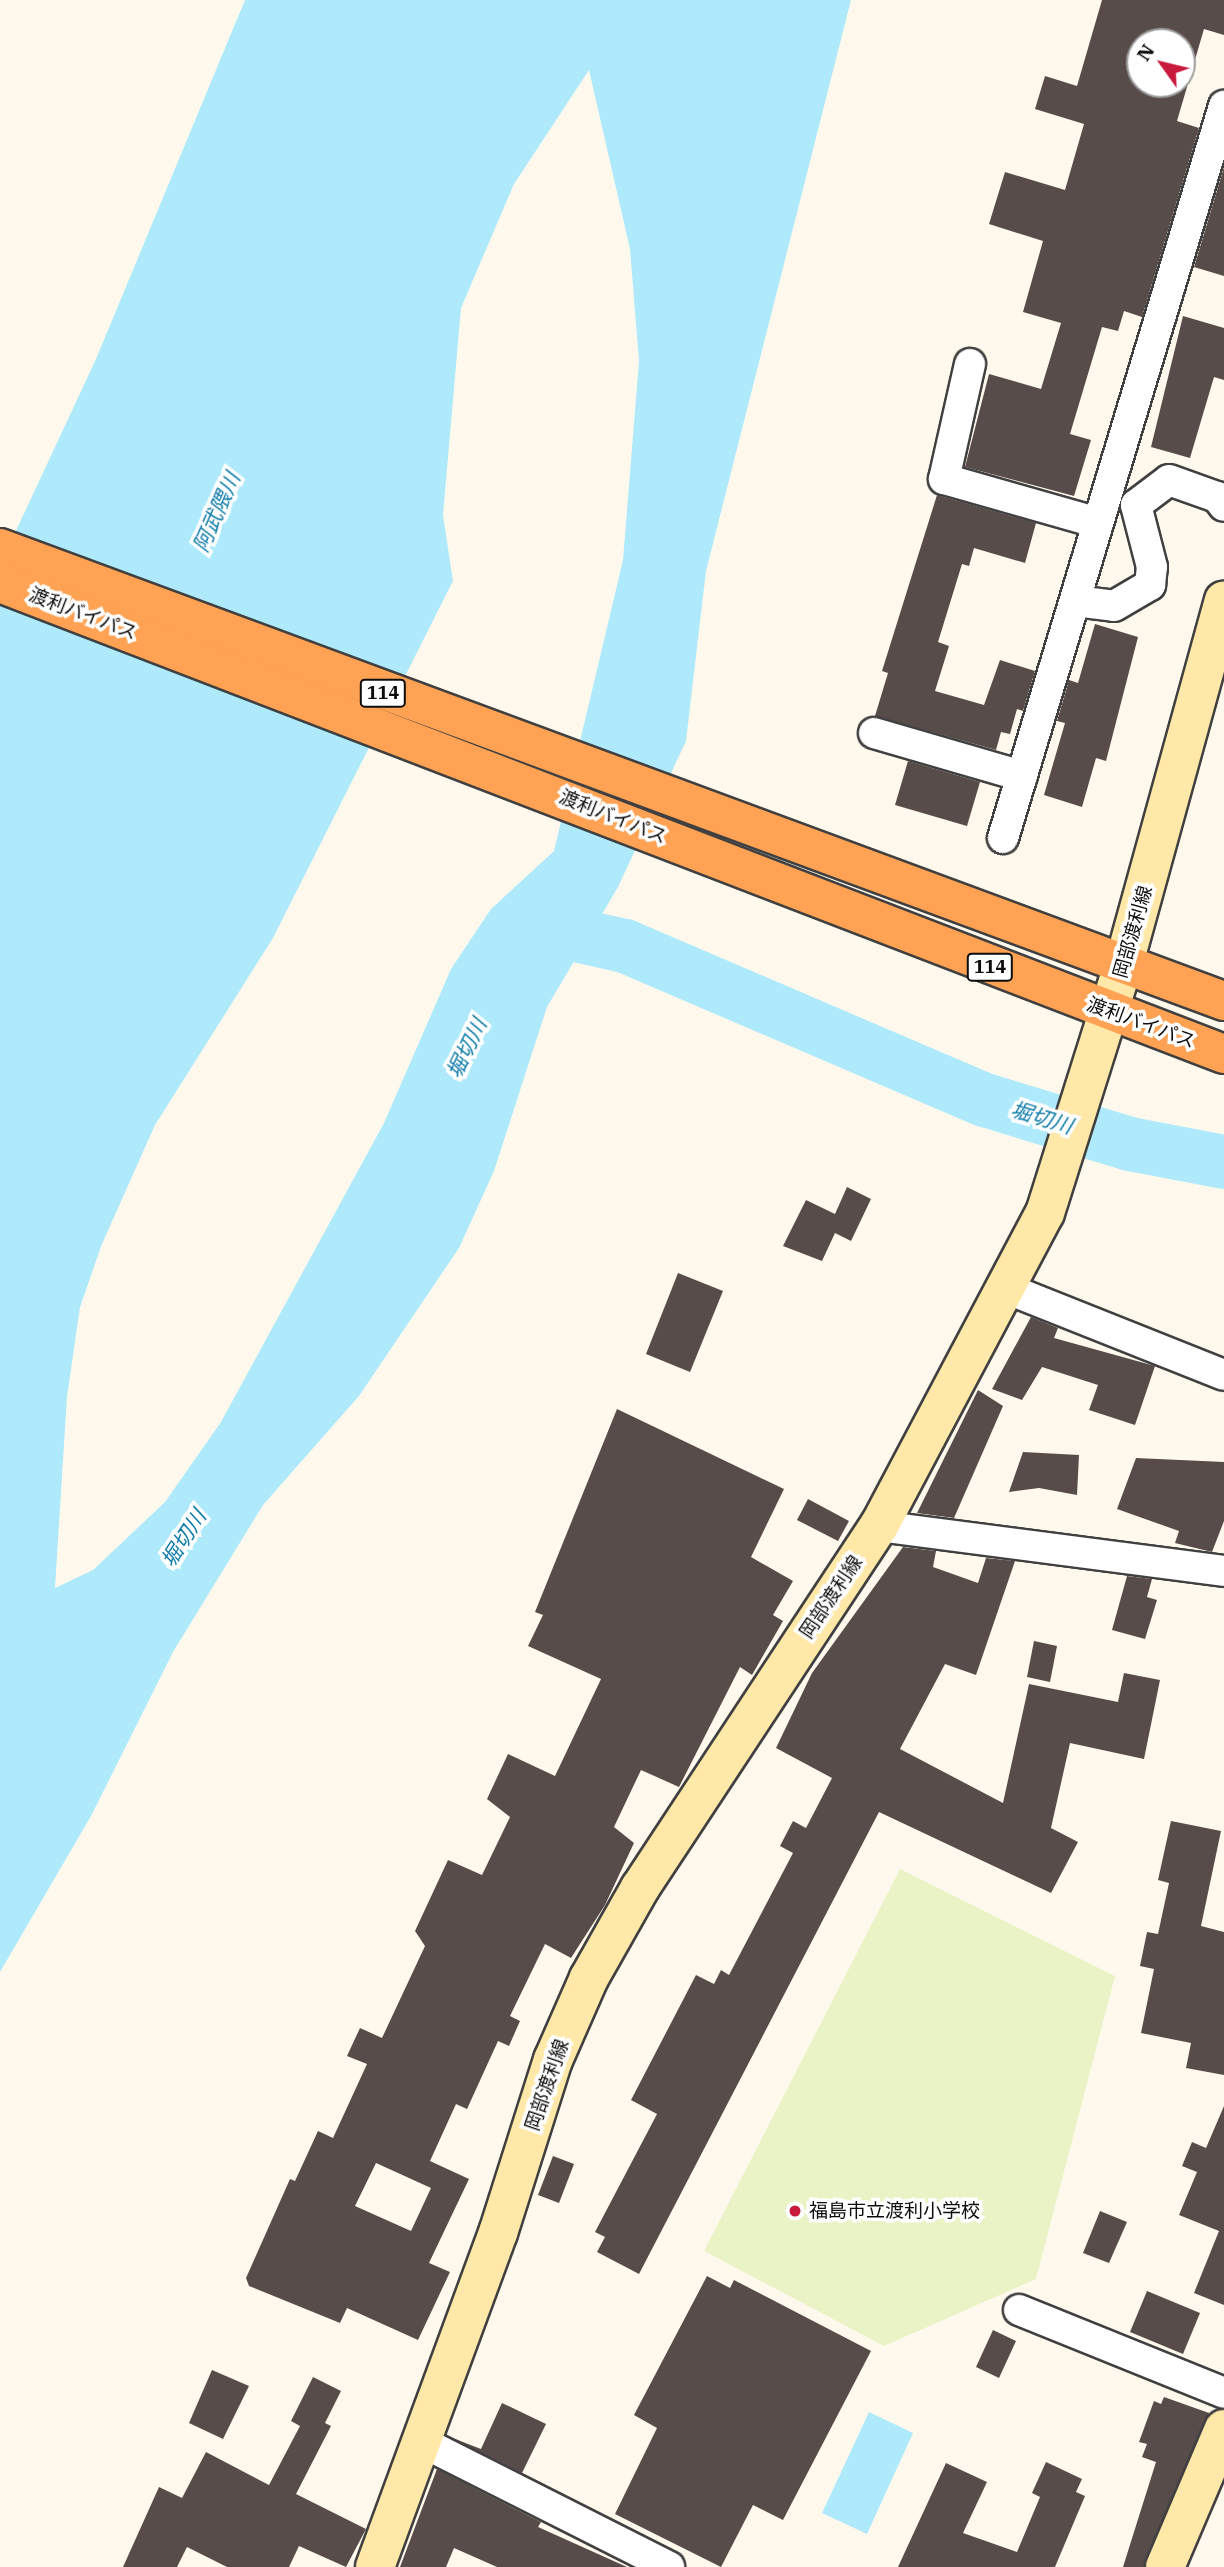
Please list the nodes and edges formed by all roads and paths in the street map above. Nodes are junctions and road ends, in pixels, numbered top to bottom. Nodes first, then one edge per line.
1 (1224, 106) edge
2 (970, 365) dead end
3 (1224, 506) edge
4 (1098, 523) junction
5 (0, 548) edge
6 (0, 583) edge
7 (1075, 601) junction
8 (1224, 601) edge
9 (1213, 691) edge
10 (874, 733) dead end
11 (1022, 776) junction
12 (1003, 838) dead end
13 (1124, 963) junction
14 (1224, 1001) edge
15 (1110, 1011) junction
16 (1224, 1054) edge
17 (1008, 1289) junction
18 (1224, 1375) edge
19 (879, 1526) junction
20 (1224, 1572) edge
21 (1019, 2310) dead end
22 (1224, 2393) edge
23 (1224, 2429) edge
24 (422, 2442) junction
25 (375, 2567) edge
26 (669, 2567) edge
27 (1166, 2567) edge

1 - 4 street
2 - 4 street
3 - 7 street
4 - 7 street
5 - 13 highway, 渡利バイパス / 114
6 - 15 highway, 渡利バイパス / 114
7 - 11 street
8 - 9 main road, 岡部渡利線
9 - 13 main road, 岡部渡利線
10 - 11 street
11 - 12 street
13 - 14 highway, 渡利バイパス / 114
13 - 15 main road, 岡部渡利線
15 - 16 highway, 渡利バイパス / 114
15 - 17 main road, 岡部渡利線
17 - 18 street
17 - 19 main road, 岡部渡利線
19 - 20 street
19 - 24 main road, 岡部渡利線
21 - 22 street
23 - 27 main road
24 - 25 main road, 岡部渡利線
24 - 26 street

